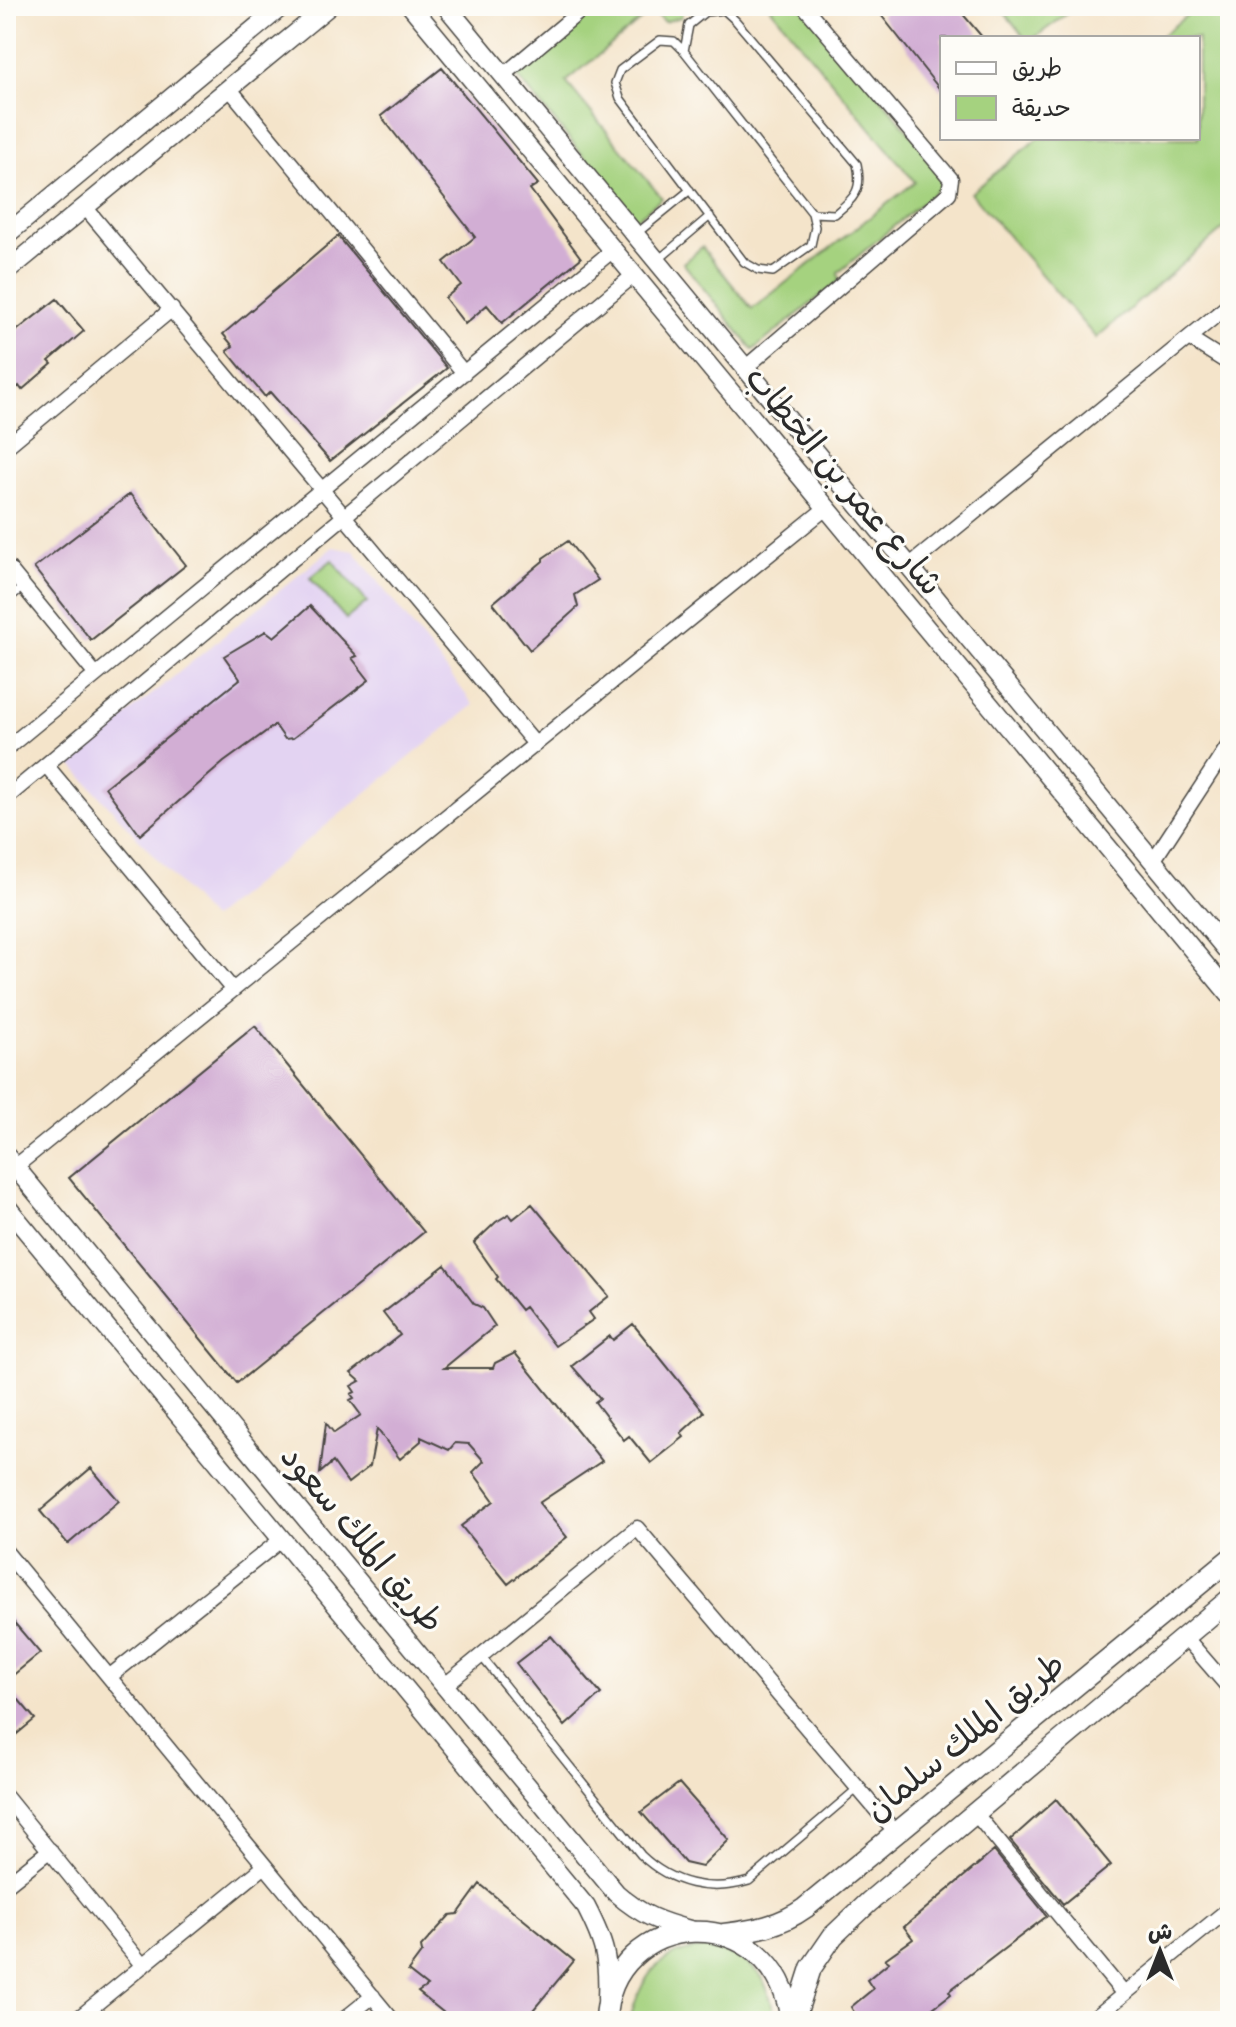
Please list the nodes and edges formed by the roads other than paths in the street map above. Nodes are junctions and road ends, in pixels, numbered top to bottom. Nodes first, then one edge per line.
1 (282, 6) edge
2 (329, 6) edge
3 (411, 6) edge
4 (446, 6) edge
5 (586, 6) edge
6 (804, 6) edge
7 (684, 51) junction
8 (504, 75) junction
9 (229, 88) junction
10 (690, 190) junction
11 (85, 207) junction
12 (812, 213) junction
13 (710, 216) junction
14 (6, 235) edge
15 (636, 235) junction
16 (613, 250) junction
17 (657, 261) junction
18 (6, 272) edge
19 (634, 275) junction
20 (1230, 304) edge
21 (172, 309) junction
22 (1189, 338) junction
23 (1230, 364) edge
24 (745, 368) junction
25 (464, 373) junction
26 (6, 447) edge
27 (321, 490) junction
28 (826, 508) junction
29 (345, 517) junction
30 (6, 565) edge
31 (909, 566) junction
32 (24, 586) junction
33 (6, 601) edge
34 (96, 675) junction
35 (1230, 743) edge
36 (535, 744) junction
37 (6, 749) edge
38 (46, 765) junction
39 (6, 798) edge
40 (1153, 861) junction
41 (1230, 954) edge
42 (233, 990) junction
43 (1230, 995) edge
44 (10, 1162) edge
45 (6, 1206) edge
46 (282, 1539) junction
47 (6, 1552) edge
48 (1230, 1559) edge
49 (1230, 1599) edge
50 (1185, 1637) junction
51 (481, 1656) junction
52 (109, 1677) junction
53 (444, 1686) junction
54 (1230, 1689) edge
55 (858, 1788) junction
56 (6, 1797) edge
57 (975, 1813) junction
58 (896, 1833) junction
59 (50, 1850) junction
60 (265, 1866) junction
61 (6, 1885) edge
62 (1230, 1908) edge
63 (693, 1931) junction
64 (724, 1934) junction
65 (143, 1966) junction
66 (1124, 1994) junction
67 (373, 1996) junction
68 (606, 2014) edge
69 (75, 2021) edge
70 (342, 2021) edge
71 (393, 2021) edge
72 (792, 2021) edge
73 (1091, 2021) edge

1 - 14 street
2 - 9 street
3 - 16 street, شارع عمر بن الخطاب
4 - 8 street, شارع عمر بن الخطاب
5 - 8 street
6 - 24 street
7 - 10 lane
7 - 12 lane
7 - 12 lane
8 - 15 street, شارع عمر بن الخطاب
9 - 11 street
9 - 25 street
10 - 13 lane
10 - 15 lane
11 - 18 street
11 - 21 street
12 - 13 lane
13 - 17 lane
15 - 17 street, شارع عمر بن الخطاب
16 - 19 street, شارع عمر بن الخطاب
16 - 25 street
17 - 24 street, شارع عمر بن الخطاب
19 - 28 street, شارع عمر بن الخطاب
19 - 29 street
20 - 22 street
21 - 26 street
21 - 27 street
22 - 23 street
22 - 31 street
24 - 31 street, شارع عمر بن الخطاب
25 - 27 street
27 - 29 street
27 - 34 street
28 - 36 street
28 - 43 street, شارع عمر بن الخطاب
29 - 36 street
29 - 38 street
30 - 32 street
31 - 40 street, شارع عمر بن الخطاب
32 - 33 lane
32 - 34 street
34 - 37 street
35 - 40 street
36 - 42 street
38 - 39 street
38 - 42 street
40 - 41 street, شارع عمر بن الخطاب
42 - 44 street
44 - 53 street, طريق الملك سعود
45 - 46 street, طريق الملك سعود
46 - 52 street
46 - 68 street, طريق الملك سعود
47 - 52 street
48 - 58 main road, طريق الملك سلمان
49 - 50 main road, طريق الملك سلمان
50 - 54 street
50 - 57 main road, طريق الملك سلمان
51 - 53 street
51 - 55 lane
51 - 55 street
52 - 60 street
53 - 63 street, طريق الملك سعود
55 - 58 street
56 - 59 street
57 - 66 street
57 - 72 main road, طريق الملك سلمان
58 - 64 main road, طريق الملك سلمان
59 - 61 street
59 - 65 street
60 - 65 street
60 - 67 street
62 - 66 street
63 - 64 main road
63 - 68 main road
64 - 72 main road
65 - 69 street
66 - 73 street
67 - 70 street
67 - 71 street

